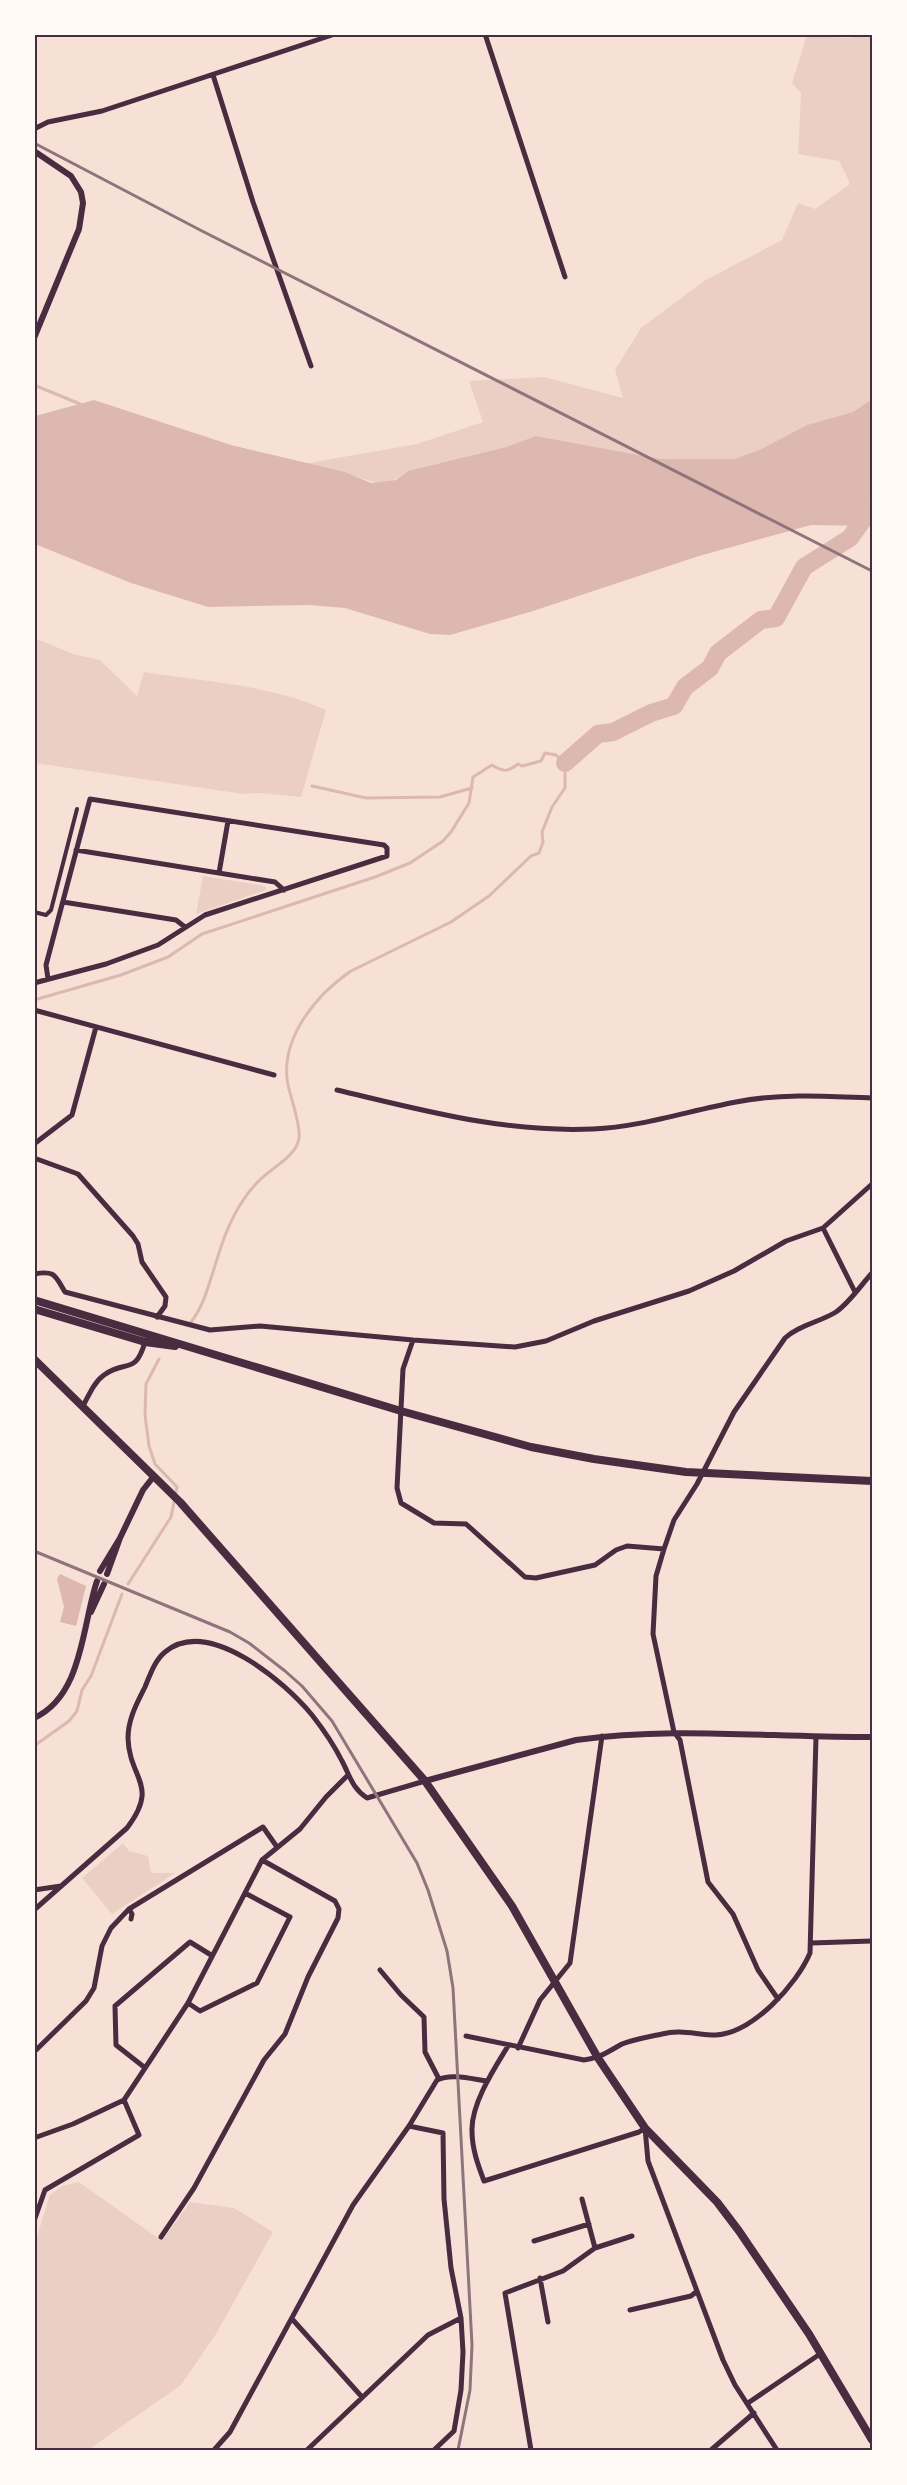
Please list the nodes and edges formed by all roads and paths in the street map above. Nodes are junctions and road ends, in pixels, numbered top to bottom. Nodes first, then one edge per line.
1 (335, 34) edge
2 (485, 34) edge
3 (213, 75) junction
4 (34, 121) edge
5 (42, 124) junction
6 (34, 129) edge
7 (34, 151) edge
8 (565, 277) dead end
9 (34, 338) edge
10 (311, 366) dead end
11 (77, 809) dead end
12 (228, 821) junction
13 (76, 850) junction
14 (219, 873) junction
15 (284, 890) junction
16 (63, 902) junction
17 (34, 912) edge
18 (185, 927) junction
19 (48, 979) junction
20 (34, 983) edge
21 (34, 1010) edge
22 (96, 1027) junction
23 (274, 1075) dead end
24 (337, 1090) dead end
25 (873, 1098) edge
26 (34, 1144) edge
27 (34, 1158) edge
28 (873, 1184) edge
29 (823, 1228) junction
30 (35, 1273) edge
31 (873, 1273) edge
32 (855, 1292) junction
33 (34, 1300) edge
34 (34, 1309) edge
35 (157, 1317) junction
36 (413, 1340) junction
37 (145, 1342) junction
38 (198, 1350) junction
39 (34, 1359) edge
40 (83, 1406) junction
41 (401, 1411) junction
42 (703, 1473) junction
43 (154, 1476) junction
44 (873, 1481) edge
45 (664, 1549) junction
46 (104, 1573) dead end
47 (100, 1582) dead end
48 (34, 1719) edge
49 (674, 1732) junction
50 (602, 1736) junction
51 (816, 1737) junction
52 (873, 1737) edge
53 (348, 1775) junction
54 (425, 1781) junction
55 (278, 1847) junction
56 (262, 1860) junction
57 (62, 1885) junction
58 (34, 1890) edge
59 (245, 1893) junction
60 (129, 1909) junction
61 (34, 1910) edge
62 (130, 1919) dead end
63 (873, 1941) edge
64 (811, 1943) junction
65 (211, 1955) junction
66 (380, 1970) dead end
67 (556, 1981) junction
68 (778, 1999) junction
69 (188, 2003) junction
70 (466, 2036) dead end
71 (508, 2046) junction
72 (518, 2048) junction
73 (34, 2052) edge
74 (598, 2058) junction
75 (144, 2067) junction
76 (439, 2079) junction
77 (487, 2081) junction
78 (124, 2100) junction
79 (409, 2126) junction
80 (645, 2128) junction
81 (34, 2138) edge
82 (582, 2199) dead end
83 (34, 2221) edge
84 (589, 2224) junction
85 (632, 2236) dead end
86 (161, 2237) dead end
87 (534, 2241) dead end
88 (596, 2248) junction
89 (540, 2278) junction
90 (696, 2292) junction
91 (630, 2310) dead end
92 (461, 2318) junction
93 (292, 2320) junction
94 (548, 2322) dead end
95 (820, 2354) junction
96 (362, 2397) junction
97 (748, 2403) junction
98 (754, 2413) junction
99 (873, 2440) edge
100 (214, 2451) edge
101 (307, 2451) edge
102 (434, 2451) edge
103 (531, 2451) edge
104 (711, 2451) edge
105 (777, 2451) edge

1 - 3 street
2 - 8 street
3 - 5 street
3 - 10 street
4 - 5 street
5 - 6 street
7 - 9 street
11 - 17 street
12 - 13 street
12 - 14 street
12 - 15 street
13 - 14 street
13 - 16 street
14 - 15 street
15 - 18 street
16 - 18 street
16 - 19 street
18 - 19 street
19 - 20 street
21 - 22 street
22 - 23 street
22 - 26 street
24 - 25 street
27 - 35 street
28 - 29 street
29 - 32 street
29 - 36 street
30 - 35 street
31 - 32 street
32 - 42 street
33 - 38 main road
34 - 37 main road
35 - 36 street
36 - 41 street
37 - 38 main road
37 - 40 street
38 - 41 main road
39 - 40 main road
40 - 43 main road
41 - 42 main road
41 - 45 street
42 - 44 main road
42 - 45 street
43 - 46 street
43 - 54 main road
45 - 49 street
47 - 48 street
49 - 50 street
49 - 51 street
49 - 68 street
50 - 54 street
50 - 67 street
51 - 52 street
51 - 64 street
53 - 54 street
53 - 55 street
53 - 57 street
54 - 67 main road
55 - 56 street
55 - 60 street
56 - 59 street
56 - 86 street
57 - 58 street
57 - 61 street
59 - 65 street
59 - 69 street
60 - 62 street
60 - 73 street
63 - 64 street
64 - 68 street
65 - 69 street
65 - 75 street
66 - 76 street
67 - 72 street
67 - 74 main road
68 - 74 street
69 - 75 street
70 - 71 street
71 - 72 street
71 - 77 street
72 - 74 street
74 - 80 main road
75 - 78 street
76 - 77 street
76 - 79 street
77 - 80 street
78 - 81 street
78 - 83 street
79 - 92 street
79 - 93 street
80 - 90 street
80 - 95 main road
82 - 84 street
84 - 87 street
84 - 88 street
85 - 88 street
88 - 89 street
89 - 94 street
89 - 103 street
90 - 91 street
90 - 97 street
92 - 96 street
92 - 102 street
93 - 96 street
93 - 100 street
95 - 97 street
95 - 99 main road
96 - 101 street
97 - 98 street
98 - 104 street
98 - 105 street

